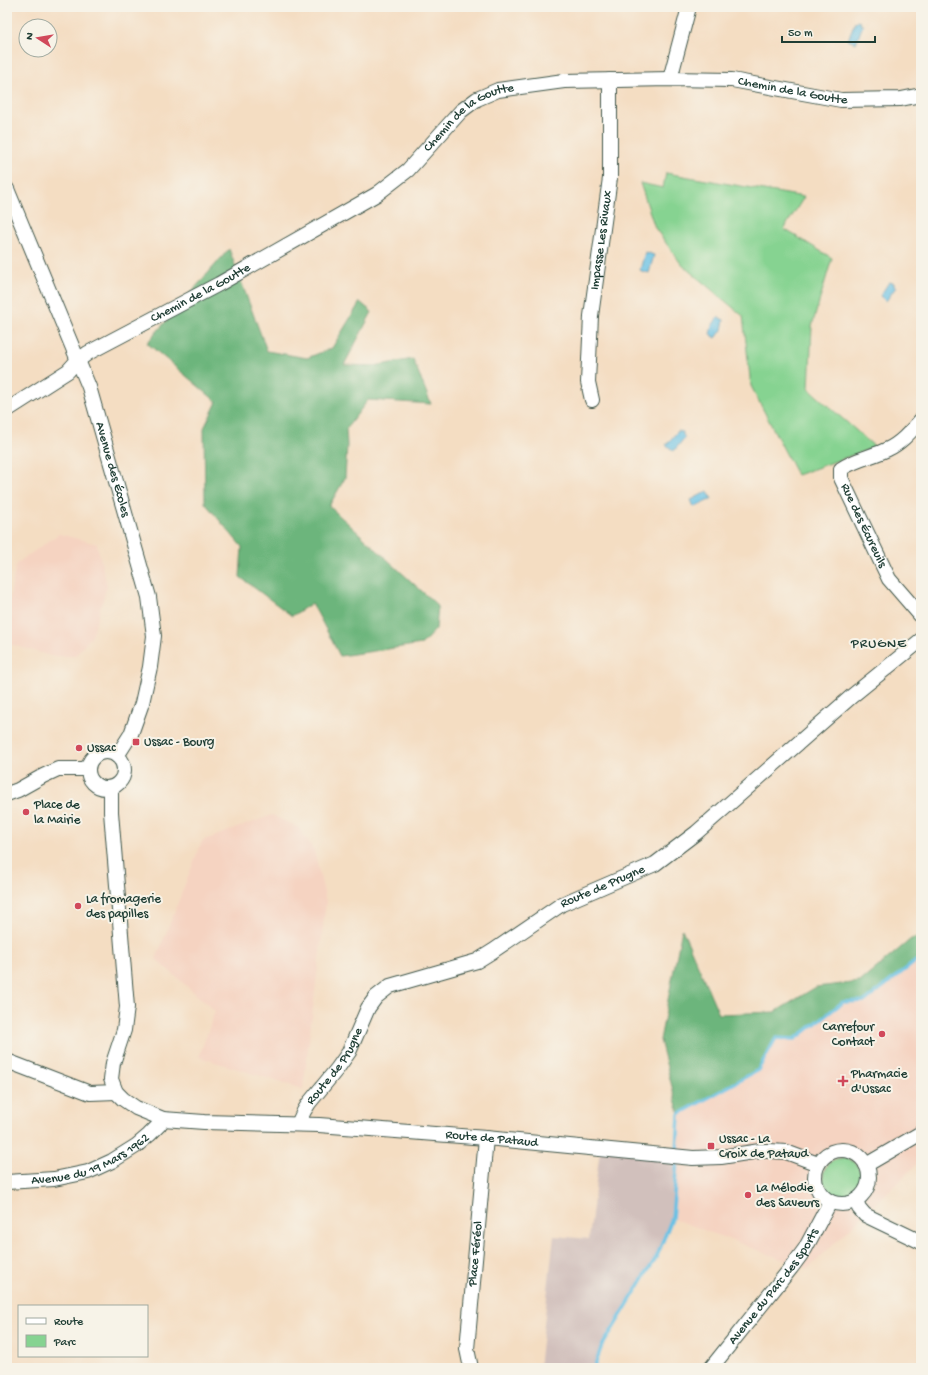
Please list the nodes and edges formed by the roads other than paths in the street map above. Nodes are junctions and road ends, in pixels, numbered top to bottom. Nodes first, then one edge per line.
1 (689, 7) edge
2 (670, 79) junction
3 (610, 80) junction
4 (921, 95) edge
5 (7, 189) edge
6 (77, 362) junction
7 (592, 400) dead end
8 (7, 410) edge
9 (921, 420) edge
10 (921, 616) edge
11 (921, 640) edge
12 (117, 756) junction
13 (88, 769) junction
14 (111, 788) junction
15 (12, 792) edge
16 (7, 1061) edge
17 (116, 1092) junction
18 (163, 1119) junction
19 (298, 1124) junction
20 (921, 1133) edge
21 (486, 1138) junction
22 (818, 1164) junction
23 (866, 1165) junction
24 (7, 1182) edge
25 (856, 1200) junction
26 (830, 1202) junction
27 (921, 1242) edge
28 (471, 1368) edge
29 (711, 1368) edge

1 - 2 street
2 - 3 street, Chemin de la Goutte
2 - 4 street, Chemin de la Goutte
3 - 6 street, Chemin de la Goutte
3 - 7 street, Impasse Les Rivaux
5 - 6 street, Avenue des Écoles
6 - 8 street, Chemin de la Goutte
6 - 12 street, Avenue des Écoles
9 - 10 street, Rue des Écureuils
11 - 19 street, Route de Prugne
12 - 13 street
12 - 14 street
13 - 14 street
13 - 15 street
14 - 17 street
16 - 17 street
17 - 18 street, Route de Pataud
18 - 19 street, Route de Pataud
18 - 24 street, Avenue du 19 Mars 1962
19 - 21 street, Route de Pataud
20 - 23 street
21 - 22 street, Route de Pataud
21 - 28 street, Place Féréol
22 - 23 street
22 - 26 street
23 - 25 street
25 - 26 street
25 - 27 street
26 - 29 street, Avenue du Parc des Sports

